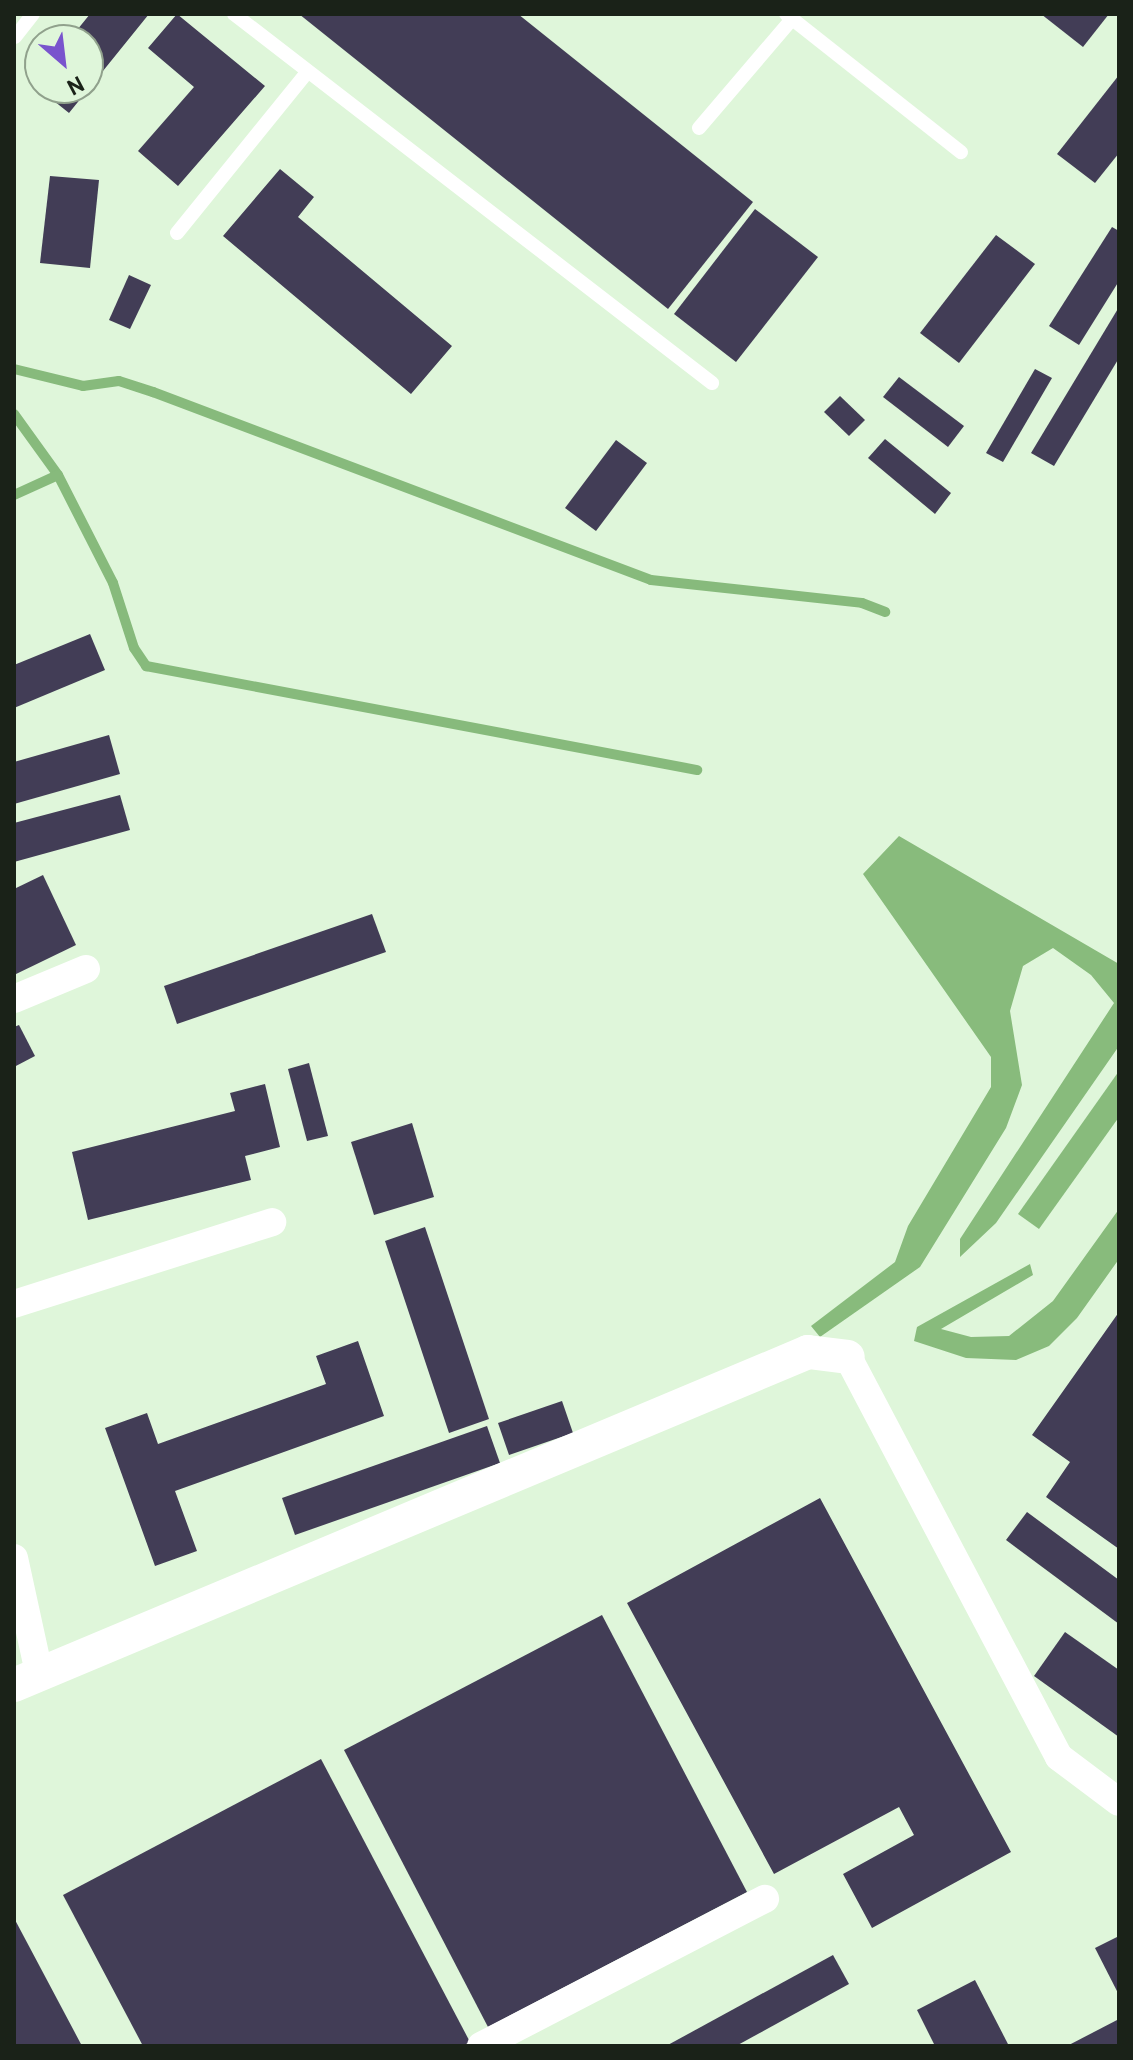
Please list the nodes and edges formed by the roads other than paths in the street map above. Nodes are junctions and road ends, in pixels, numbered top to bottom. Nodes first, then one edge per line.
1 (33, 14) edge
2 (234, 14) edge
3 (789, 16) edge
4 (15, 37) edge
5 (308, 71) junction
6 (699, 128) dead end
7 (961, 152) dead end
8 (177, 233) dead end
9 (712, 383) dead end
10 (86, 969) dead end
11 (14, 999) edge
12 (272, 1222) dead end
13 (14, 1304) edge
14 (848, 1357) joint
15 (14, 1558) edge
16 (27, 1679) edge
17 (1119, 1802) edge
18 (765, 1899) dead end
19 (481, 2046) edge

1 - 4 lane
2 - 5 lane
3 - 6 lane
3 - 7 lane
5 - 8 lane
5 - 9 lane
10 - 11 street
12 - 13 street
14 - 16 street
14 - 17 street
15 - 16 street
18 - 19 street

